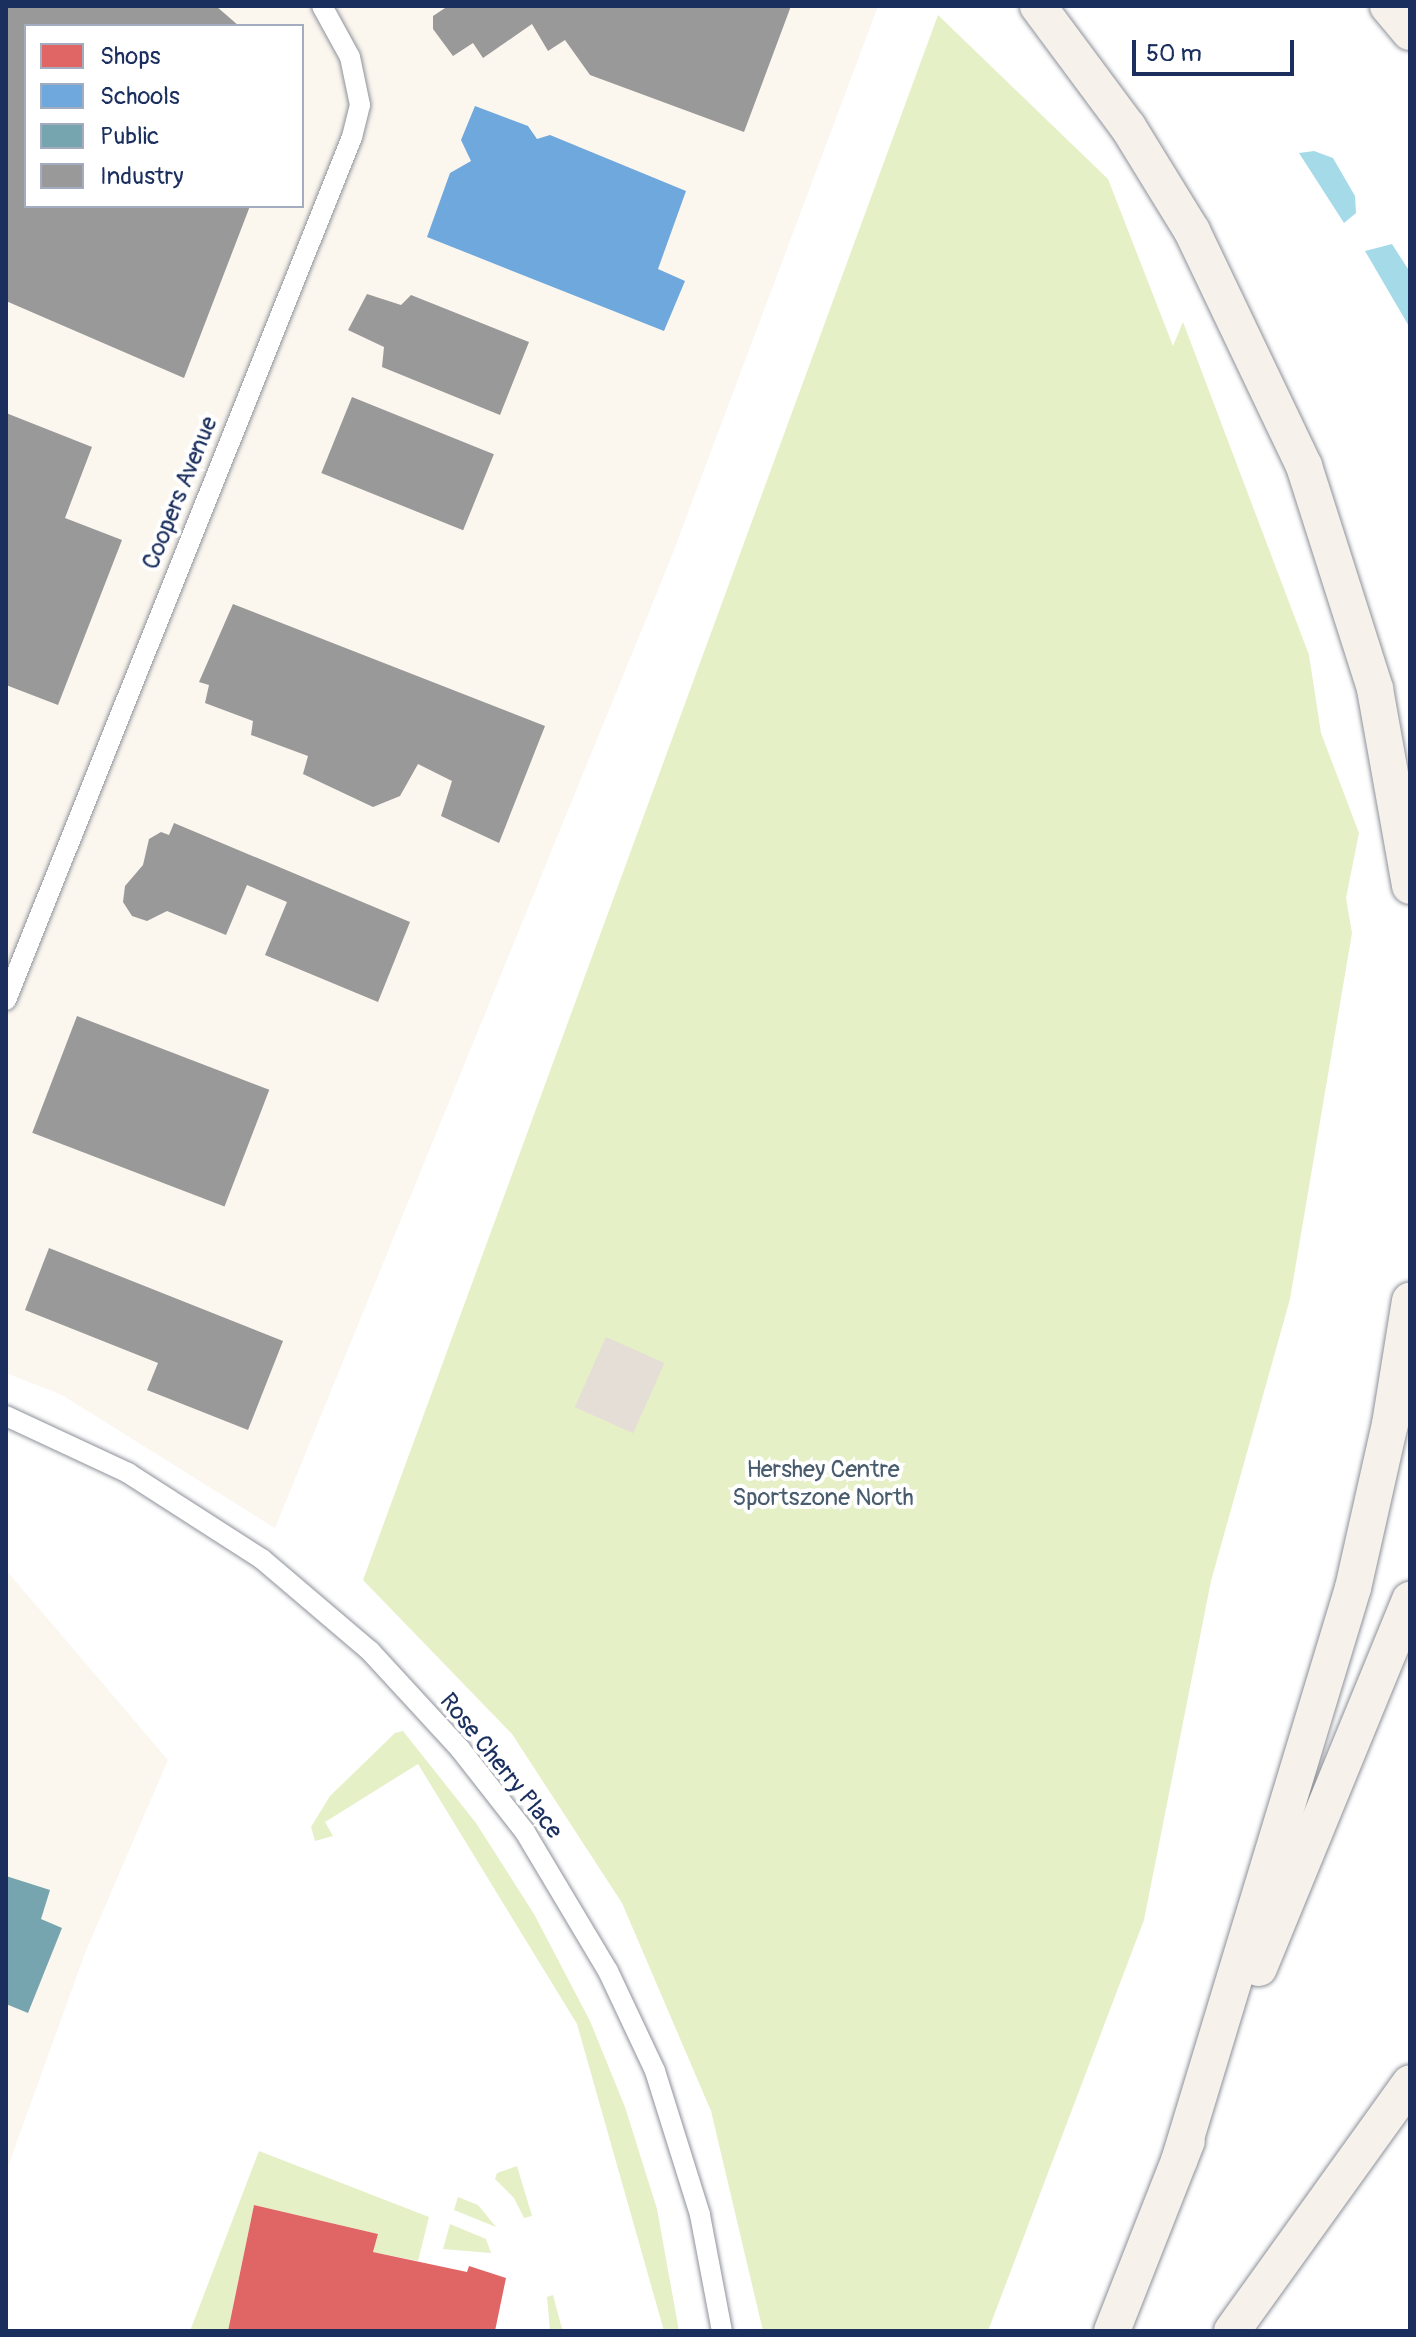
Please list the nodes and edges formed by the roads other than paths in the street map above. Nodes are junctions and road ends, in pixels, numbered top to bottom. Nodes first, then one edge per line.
1 (322, 6) edge
2 (1038, 6) edge
3 (1388, 6) edge
4 (1410, 32) edge
5 (1410, 886) edge
6 (6, 1000) edge
7 (1410, 1301) edge
8 (6, 1416) edge
9 (1410, 1600) edge
10 (1410, 2083) edge
11 (1179, 2161) junction
12 (722, 2331) edge
13 (1112, 2331) edge
14 (1232, 2331) edge

1 - 6 street, Coopers Avenue
2 - 5 highway
3 - 4 highway
7 - 11 highway
8 - 12 street, Rose Cherry Place
9 - 11 highway
10 - 14 highway
11 - 13 highway

